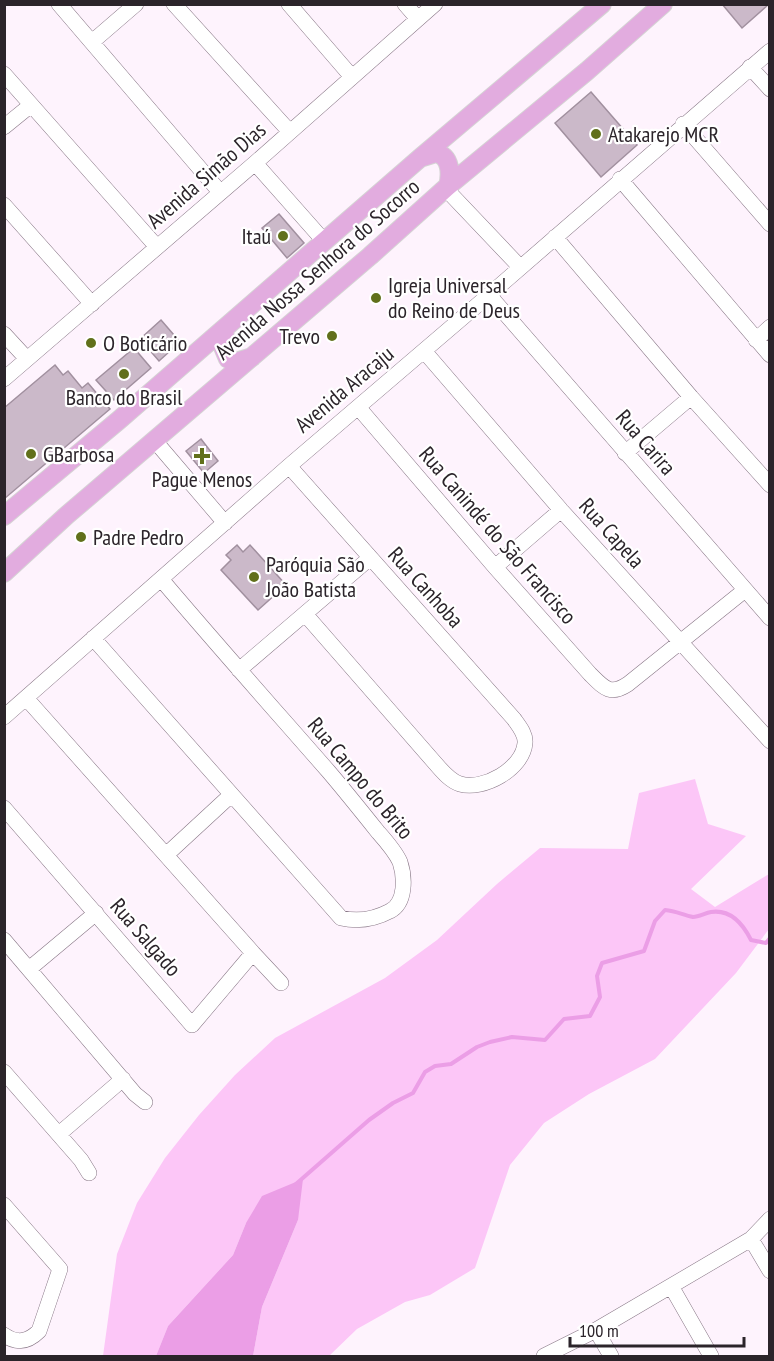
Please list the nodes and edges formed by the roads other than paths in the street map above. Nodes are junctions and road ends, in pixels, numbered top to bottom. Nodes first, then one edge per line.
1 (59, 4) edge
2 (136, 4) edge
3 (174, 4) edge
4 (289, 4) edge
5 (405, 4) edge
6 (435, 4) edge
7 (602, 4) edge
8 (663, 4) edge
9 (418, 19) junction
10 (92, 42) junction
11 (770, 51) edge
12 (750, 67) junction
13 (4, 74) edge
14 (352, 77) junction
15 (770, 89) edge
16 (31, 105) junction
17 (683, 124) junction
18 (4, 128) edge
19 (290, 132) junction
20 (420, 158) junction
21 (255, 163) junction
22 (620, 179) junction
23 (447, 187) junction
24 (220, 192) junction
25 (4, 205) edge
26 (770, 224) edge
27 (555, 237) junction
28 (324, 242) junction
29 (157, 247) junction
30 (520, 267) junction
31 (489, 295) junction
32 (92, 304) junction
33 (770, 327) edge
34 (225, 328) junction
35 (4, 334) edge
36 (756, 340) junction
37 (424, 351) junction
38 (770, 355) edge
39 (253, 357) junction
40 (27, 359) junction
41 (4, 378) edge
42 (691, 397) junction
43 (358, 407) junction
44 (155, 441) junction
45 (625, 453) junction
46 (289, 466) junction
47 (770, 485) edge
48 (561, 510) junction
49 (4, 516) edge
50 (225, 523) junction
51 (370, 558) junction
52 (495, 567) junction
53 (4, 573) edge
54 (161, 579) junction
55 (745, 590) junction
56 (305, 614) junction
57 (770, 618) edge
58 (93, 638) junction
59 (679, 643) junction
60 (239, 670) junction
61 (26, 698) junction
62 (4, 717) edge
63 (770, 741) edge
64 (231, 795) junction
65 (4, 808) edge
66 (166, 855) junction
67 (96, 913) junction
68 (4, 940) edge
69 (253, 953) junction
70 (29, 969) junction
71 (281, 983) dead end
72 (4, 1072) edge
73 (123, 1079) junction
74 (145, 1102) dead end
75 (59, 1134) junction
76 (89, 1173) dead end
77 (4, 1205) edge
78 (770, 1219) edge
79 (751, 1239) junction
80 (770, 1271) edge
81 (671, 1286) junction
82 (596, 1330) junction
83 (4, 1335) edge
84 (544, 1356) edge
85 (611, 1356) edge
86 (711, 1356) edge

1 - 10 street
2 - 10 street
3 - 19 street
4 - 14 street
5 - 9 street
6 - 9 street, Avenida Simão Dias
7 - 20 main road, Avenida Nossa Senhora do Socorro
8 - 23 main road, Avenida Nossa Senhora do Socorro
9 - 14 street, Avenida Simão Dias
10 - 24 street
11 - 12 street, Avenida Aracaju
12 - 15 street
12 - 17 street, Avenida Aracaju
13 - 16 street
14 - 19 street, Avenida Simão Dias
16 - 18 street
16 - 29 street
17 - 22 street, Avenida Aracaju
17 - 26 street
19 - 21 street, Avenida Simão Dias
20 - 23 main road
20 - 28 main road, Avenida Nossa Senhora do Socorro
21 - 24 street, Avenida Simão Dias
21 - 28 street
22 - 27 street, Avenida Aracaju
22 - 36 street
23 - 30 street
23 - 39 main road, Avenida Nossa Senhora do Socorro
24 - 29 street, Avenida Simão Dias
25 - 32 street
27 - 30 street, Avenida Aracaju
27 - 42 street
28 - 34 main road, Avenida Nossa Senhora do Socorro
29 - 32 street, Avenida Simão Dias
30 - 31 street, Avenida Aracaju
31 - 37 street, Avenida Aracaju
31 - 45 street, Rua Carira
32 - 40 street, Avenida Simão Dias
33 - 36 street
34 - 39 main road
34 - 49 main road, Avenida Nossa Senhora do Socorro
35 - 40 street
36 - 38 street
37 - 43 street, Avenida Aracaju
37 - 48 street, Rua Capela
39 - 44 main road, Avenida Nossa Senhora do Socorro
40 - 41 street, Avenida Simão Dias
42 - 45 street
42 - 47 street
43 - 46 street, Avenida Aracaju
43 - 52 street, Rua Canindé do São Francisco
44 - 50 street
44 - 53 main road, Avenida Nossa Senhora do Socorro
45 - 55 street, Rua Carira
46 - 50 street, Avenida Aracaju
46 - 51 street, Rua Canhoba
48 - 52 street
48 - 59 street, Rua Capela
50 - 54 street, Avenida Aracaju
51 - 56 street
51 - 56 street, Rua Canhoba
52 - 59 street, Rua Canindé do São Francisco
54 - 58 street, Avenida Aracaju
54 - 60 street, Rua Campo do Brito
55 - 57 street, Rua Carira
55 - 59 street
56 - 60 street
58 - 61 street, Avenida Aracaju
58 - 64 street, Rua Campo do Brito
59 - 63 street, Rua Capela
60 - 64 street, Rua Campo do Brito
61 - 62 street, Avenida Aracaju
61 - 66 street
64 - 66 street
65 - 67 street, Rua Salgado
66 - 69 street
67 - 69 street, Rua Salgado
67 - 70 street
68 - 70 street
69 - 71 street
70 - 73 street
72 - 75 street
73 - 74 street
73 - 75 street
75 - 76 street
77 - 83 street
78 - 79 street
79 - 80 street
79 - 81 street
81 - 82 street
81 - 86 street
82 - 84 street
82 - 85 street

